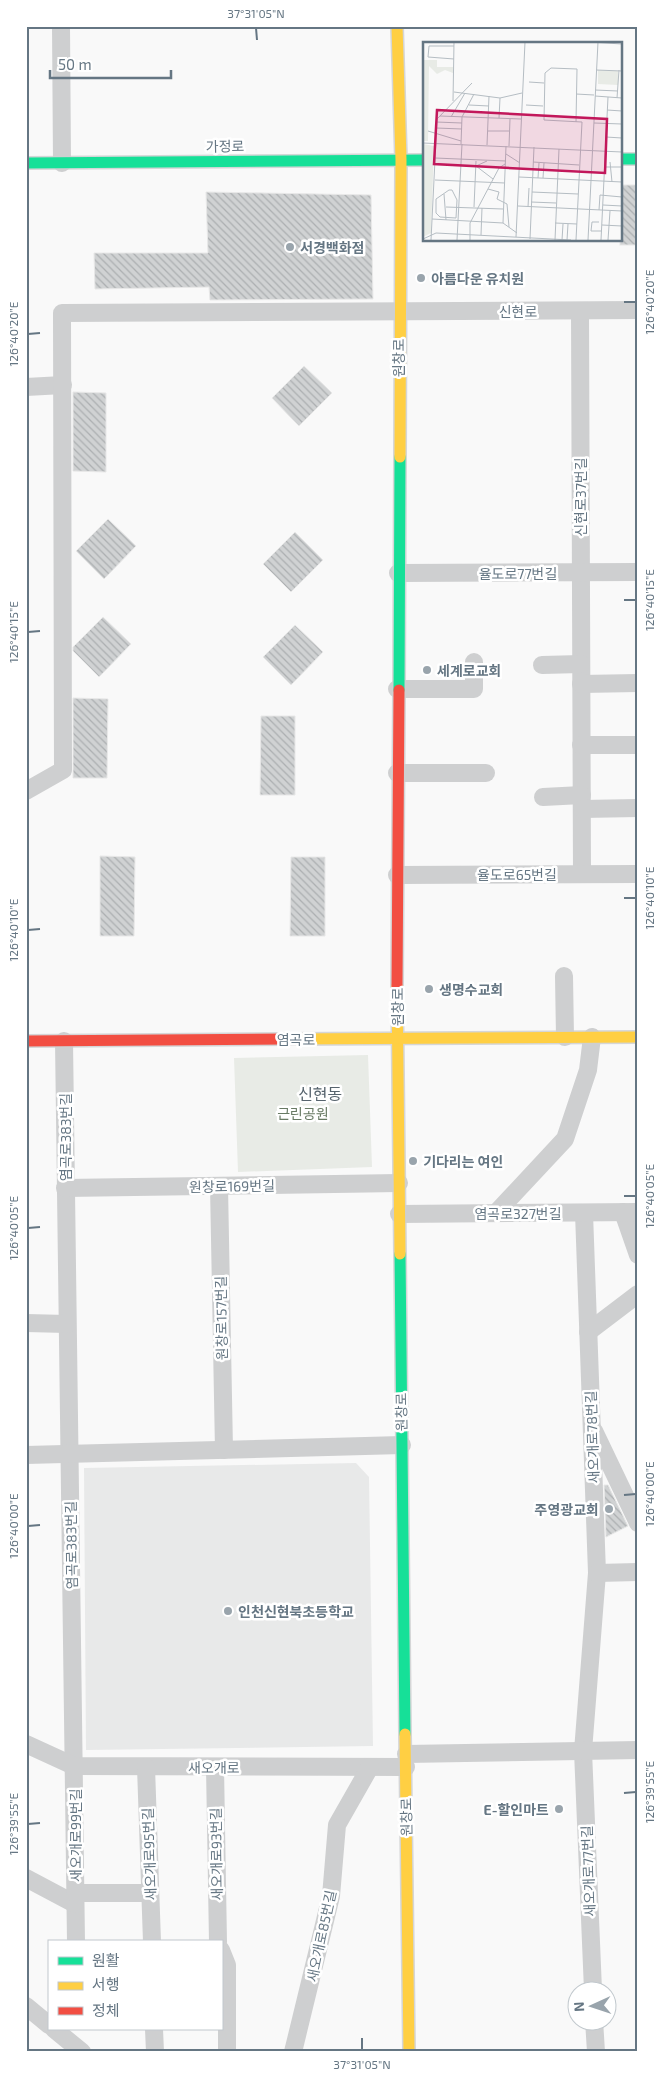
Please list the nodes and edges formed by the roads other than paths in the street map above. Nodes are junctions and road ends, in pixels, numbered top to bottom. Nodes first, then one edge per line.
1 (62, 26) edge
2 (397, 26) edge
3 (622, 159) edge
4 (638, 159) edge
5 (401, 160) junction
6 (423, 160) edge
7 (26, 163) edge
8 (62, 163) junction
9 (638, 310) edge
10 (398, 311) junction
11 (580, 311) junction
12 (62, 385) junction
13 (26, 387) edge
14 (580, 572) junction
15 (638, 572) edge
16 (398, 573) junction
17 (474, 662) dead end
18 (581, 664) junction
19 (542, 665) dead end
20 (638, 683) edge
21 (581, 684) junction
22 (397, 689) junction
23 (581, 745) junction
24 (638, 745) edge
25 (486, 772) dead end
26 (397, 773) junction
27 (26, 791) edge
28 (543, 796) dead end
29 (582, 802) junction
30 (638, 808) edge
31 (582, 874) junction
32 (638, 874) edge
33 (397, 875) junction
34 (564, 976) dead end
35 (566, 1037) junction
36 (592, 1037) junction
37 (638, 1037) edge
38 (397, 1038) junction
39 (26, 1041) edge
40 (64, 1041) junction
41 (398, 1183) junction
42 (219, 1186) junction
43 (65, 1188) junction
44 (630, 1212) edge
45 (496, 1213) junction
46 (584, 1213) junction
47 (399, 1214) junction
48 (638, 1255) edge
49 (638, 1294) edge
50 (26, 1323) edge
51 (67, 1324) junction
52 (588, 1332) junction
53 (591, 1424) junction
54 (402, 1445) junction
55 (224, 1450) junction
56 (69, 1455) junction
57 (26, 1456) edge
58 (638, 1523) edge
59 (638, 1572) edge
60 (596, 1573) junction
61 (26, 1744) edge
62 (638, 1750) edge
63 (583, 1751) junction
64 (406, 1760) junction
65 (74, 1766) junction
66 (146, 1766) junction
67 (215, 1767) junction
68 (370, 1767) junction
69 (26, 1878) edge
70 (150, 1892) junction
71 (75, 1899) junction
72 (76, 1940) edge
73 (152, 1940) edge
74 (218, 1940) edge
75 (222, 1952) edge
76 (593, 1980) edge
77 (26, 2006) edge
78 (48, 2024) edge
79 (55, 2030) edge
80 (76, 2030) edge
81 (154, 2030) edge
82 (595, 2030) edge
83 (79, 2050) edge
84 (155, 2052) edge
85 (228, 2052) edge
86 (293, 2052) edge
87 (409, 2052) edge
88 (596, 2052) edge

1 - 8 street
2 - 5 street, 원창로
3 - 4 street
5 - 6 street, 가정로
5 - 8 street, 가정로
5 - 10 street, 원창로
7 - 8 street, 가정로
9 - 11 street, 신현로
10 - 11 street, 신현로
10 - 12 street, 신현로
10 - 16 street, 원창로
11 - 14 street, 신현로37번길
12 - 13 street
12 - 27 street
14 - 15 street, 율도로77번길
14 - 16 street, 율도로77번길
14 - 18 street, 신현로37번길
16 - 22 street, 원창로
17 - 22 street
18 - 19 street
18 - 21 street, 신현로37번길
20 - 21 street
21 - 23 street, 신현로37번길
22 - 26 street, 원창로
23 - 24 street
23 - 29 street, 신현로37번길
25 - 26 street
26 - 33 street, 원창로
28 - 29 street
29 - 30 street
29 - 31 street, 신현로37번길
31 - 32 street, 율도로65번길
31 - 33 street, 율도로65번길
33 - 38 street, 원창로
34 - 35 street
35 - 36 street, 염곡로
35 - 38 street, 염곡로
36 - 37 street, 염곡로
36 - 45 street
38 - 40 street, 염곡로
38 - 41 street, 원창로
39 - 40 street, 염곡로
40 - 43 street, 염곡로383번길
41 - 42 street, 원창로169번길
41 - 47 street, 원창로
42 - 43 street, 원창로169번길
42 - 55 street, 원창로157번길
43 - 51 street, 염곡로383번길
44 - 46 street, 염곡로327번길
44 - 48 street
45 - 46 street, 염곡로327번길
45 - 47 street, 염곡로327번길
46 - 52 street, 새오개로78번길
47 - 54 street, 원창로
49 - 52 street
50 - 51 street
51 - 56 street, 염곡로383번길
52 - 53 street, 새오개로78번길
53 - 58 street
53 - 60 street, 새오개로78번길
54 - 55 street
54 - 64 street, 원창로
55 - 56 street
56 - 57 street
56 - 65 street, 염곡로383번길
59 - 60 street
60 - 63 street, 새오개로78번길
61 - 65 street, 새오개로
62 - 63 street, 새오개로
63 - 64 street, 새오개로
63 - 76 street, 새오개로77번길
64 - 68 street, 새오개로
64 - 87 street, 원창로
65 - 66 street, 새오개로
65 - 71 street, 새오개로99번길
66 - 67 street, 새오개로
66 - 70 street, 새오개로95번길
67 - 68 street, 새오개로
67 - 74 street, 새오개로93번길
68 - 86 street, 새오개로85번길
69 - 71 street, 새오개로99번길
70 - 71 street
70 - 73 street, 새오개로95번길
71 - 72 street, 새오개로99번길
75 - 85 street
77 - 78 street
79 - 83 street
80 - 83 street
81 - 84 street
82 - 88 street

